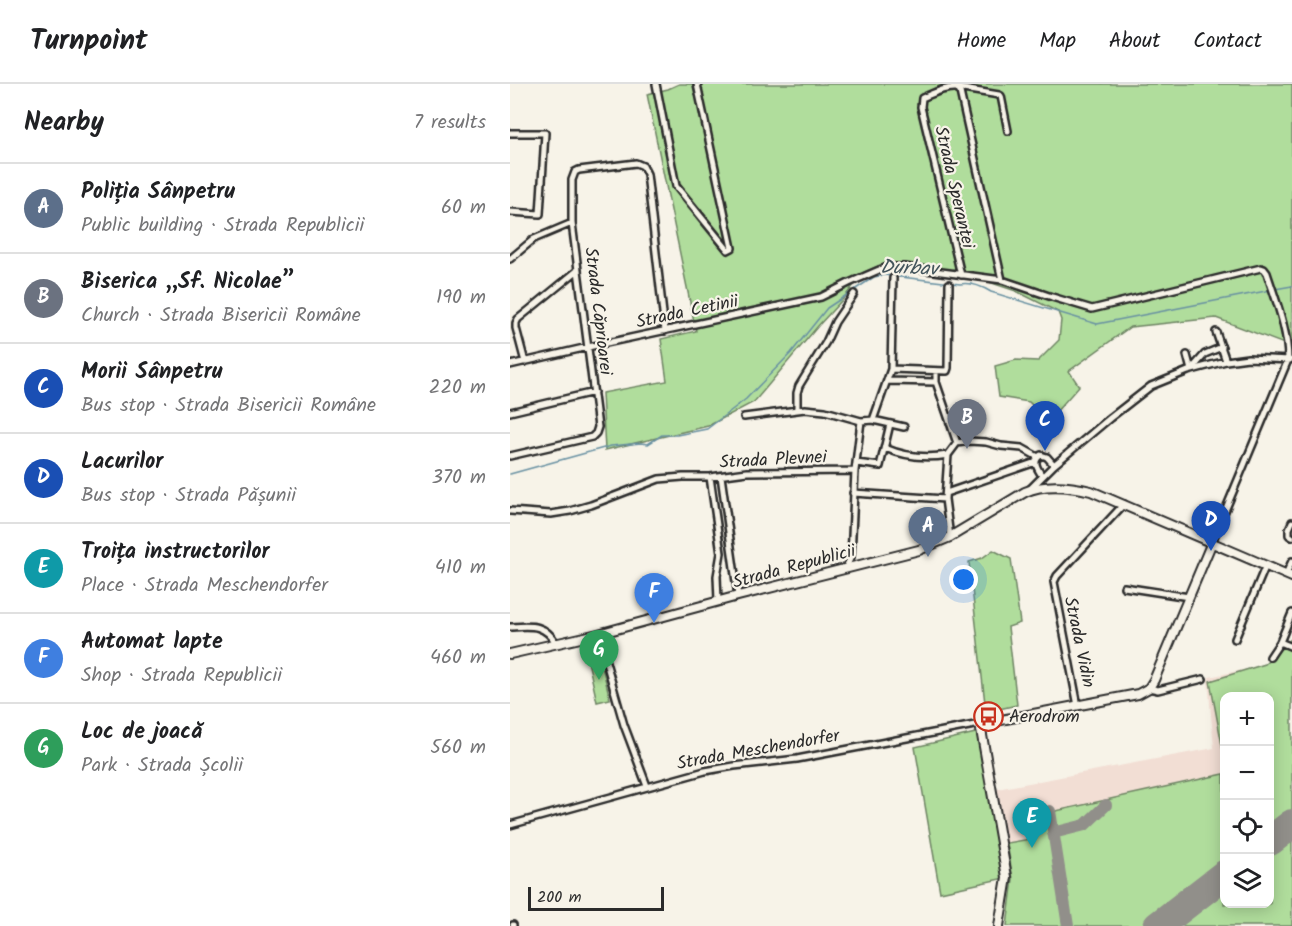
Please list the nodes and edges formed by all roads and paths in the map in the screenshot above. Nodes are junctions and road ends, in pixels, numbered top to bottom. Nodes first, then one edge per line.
1 (656, 84) edge
2 (697, 84) edge
3 (940, 87) edge
4 (957, 88) junction
5 (1008, 131) dead end
6 (510, 134) edge
7 (510, 212) edge
8 (572, 223) junction
9 (510, 259) edge
10 (578, 270) junction
11 (961, 275) junction
12 (893, 278) dead end
13 (1002, 280) junction
14 (949, 284) dead end
15 (854, 294) dead end
16 (664, 331) junction
17 (1216, 332) dead end
18 (588, 347) junction
19 (1222, 347) junction
20 (1187, 355) dead end
21 (1290, 360) edge
22 (1226, 361) junction
23 (525, 362) junction
24 (510, 365) edge
25 (891, 369) junction
26 (1191, 370) junction
27 (936, 371) junction
28 (888, 381) junction
29 (936, 382) junction
30 (594, 392) junction
31 (797, 410) junction
32 (510, 412) edge
33 (744, 417) dead end
34 (873, 420) junction
35 (861, 421) junction
36 (890, 424) junction
37 (904, 427) dead end
38 (957, 443) junction
39 (885, 448) junction
40 (948, 455) junction
41 (510, 456) edge
42 (1036, 460) junction
43 (856, 463) junction
44 (1054, 465) junction
45 (855, 471) junction
46 (722, 476) junction
47 (710, 477) junction
48 (1040, 481) junction
49 (854, 492) junction
50 (945, 496) junction
51 (1124, 504) junction
52 (510, 510) edge
53 (1292, 522) edge
54 (950, 537) junction
55 (1292, 537) edge
56 (1212, 543) junction
57 (851, 557) junction
58 (1292, 561) edge
59 (858, 565) junction
60 (1266, 566) junction
61 (846, 567) junction
62 (1289, 575) edge
63 (1124, 587) dead end
64 (738, 596) junction
65 (1189, 597) junction
66 (718, 601) junction
67 (1292, 613) edge
68 (510, 627) edge
69 (598, 634) junction
70 (1235, 639) dead end
71 (1280, 642) junction
72 (555, 643) junction
73 (1292, 647) edge
74 (510, 654) edge
75 (1270, 657) dead end
76 (1203, 679) dead end
77 (1149, 688) junction
78 (1078, 706) junction
79 (980, 724) junction
80 (647, 786) junction
81 (510, 825) edge
82 (999, 926) edge

1 - 2 street
3 - 4 street
3 - 11 street, Strada Speranței
4 - 5 street
4 - 13 street
6 - 7 street
8 - 9 street
8 - 10 street, Strada Căprioarei
8 - 16 street, Strada Căprioarei
10 - 18 street, Strada Căprioarei
10 - 23 street
11 - 13 street, Strada Cetinii
11 - 16 street, Strada Cetinii
12 - 25 street
13 - 21 street, Strada Cetinii
14 - 27 street
15 - 31 street
16 - 18 street, Strada Cetinii
17 - 19 street
18 - 23 street, Strada Cetinii
18 - 30 street, Strada Căprioarei
19 - 22 street
19 - 26 street
20 - 26 street
21 - 22 street
21 - 56 street
22 - 26 street
23 - 24 street, Strada Cetinii
25 - 27 street
25 - 28 street
26 - 44 street
27 - 29 street
28 - 29 street
28 - 34 street
29 - 38 street
30 - 32 street
30 - 41 street, Strada Căprioarei
31 - 33 street
31 - 35 street
34 - 35 street
34 - 36 street
35 - 43 street
36 - 37 street
36 - 39 street
38 - 40 street
38 - 42 street
39 - 40 street
39 - 43 street
40 - 50 street
42 - 44 street
42 - 48 street
42 - 50 street
43 - 45 street
44 - 48 street
45 - 46 street, Strada Plevnei
45 - 49 street
46 - 47 street, Strada Plevnei
46 - 64 street
47 - 52 street
47 - 66 street, Strada Plevnei
48 - 51 main road, Strada Republicii
48 - 54 main road, Strada Republicii
49 - 50 street
49 - 57 street
50 - 54 street
51 - 56 main road, Strada Republicii
51 - 78 street, Strada Vidin
53 - 55 street
54 - 59 main road, Strada Republicii
56 - 60 main road, Strada Republicii
56 - 65 main road
57 - 59 street
57 - 61 street
58 - 62 street
59 - 61 main road, Strada Republicii
60 - 62 main road, Strada Republicii
60 - 70 street
61 - 64 main road, Strada Republicii
63 - 65 street
64 - 66 main road, Strada Republicii
65 - 77 main road
66 - 69 main road, Strada Republicii
67 - 71 street
68 - 72 street
69 - 72 main road, Strada Republicii
69 - 80 street
71 - 73 street
71 - 75 street
72 - 74 main road, Strada Republicii
76 - 77 street, Strada Meschendorfer
77 - 78 main road, Strada Meschendorfer
78 - 79 main road, Strada Meschendorfer
79 - 80 street, Strada Meschendorfer
79 - 82 main road
80 - 81 street, Strada Meschendorfer

